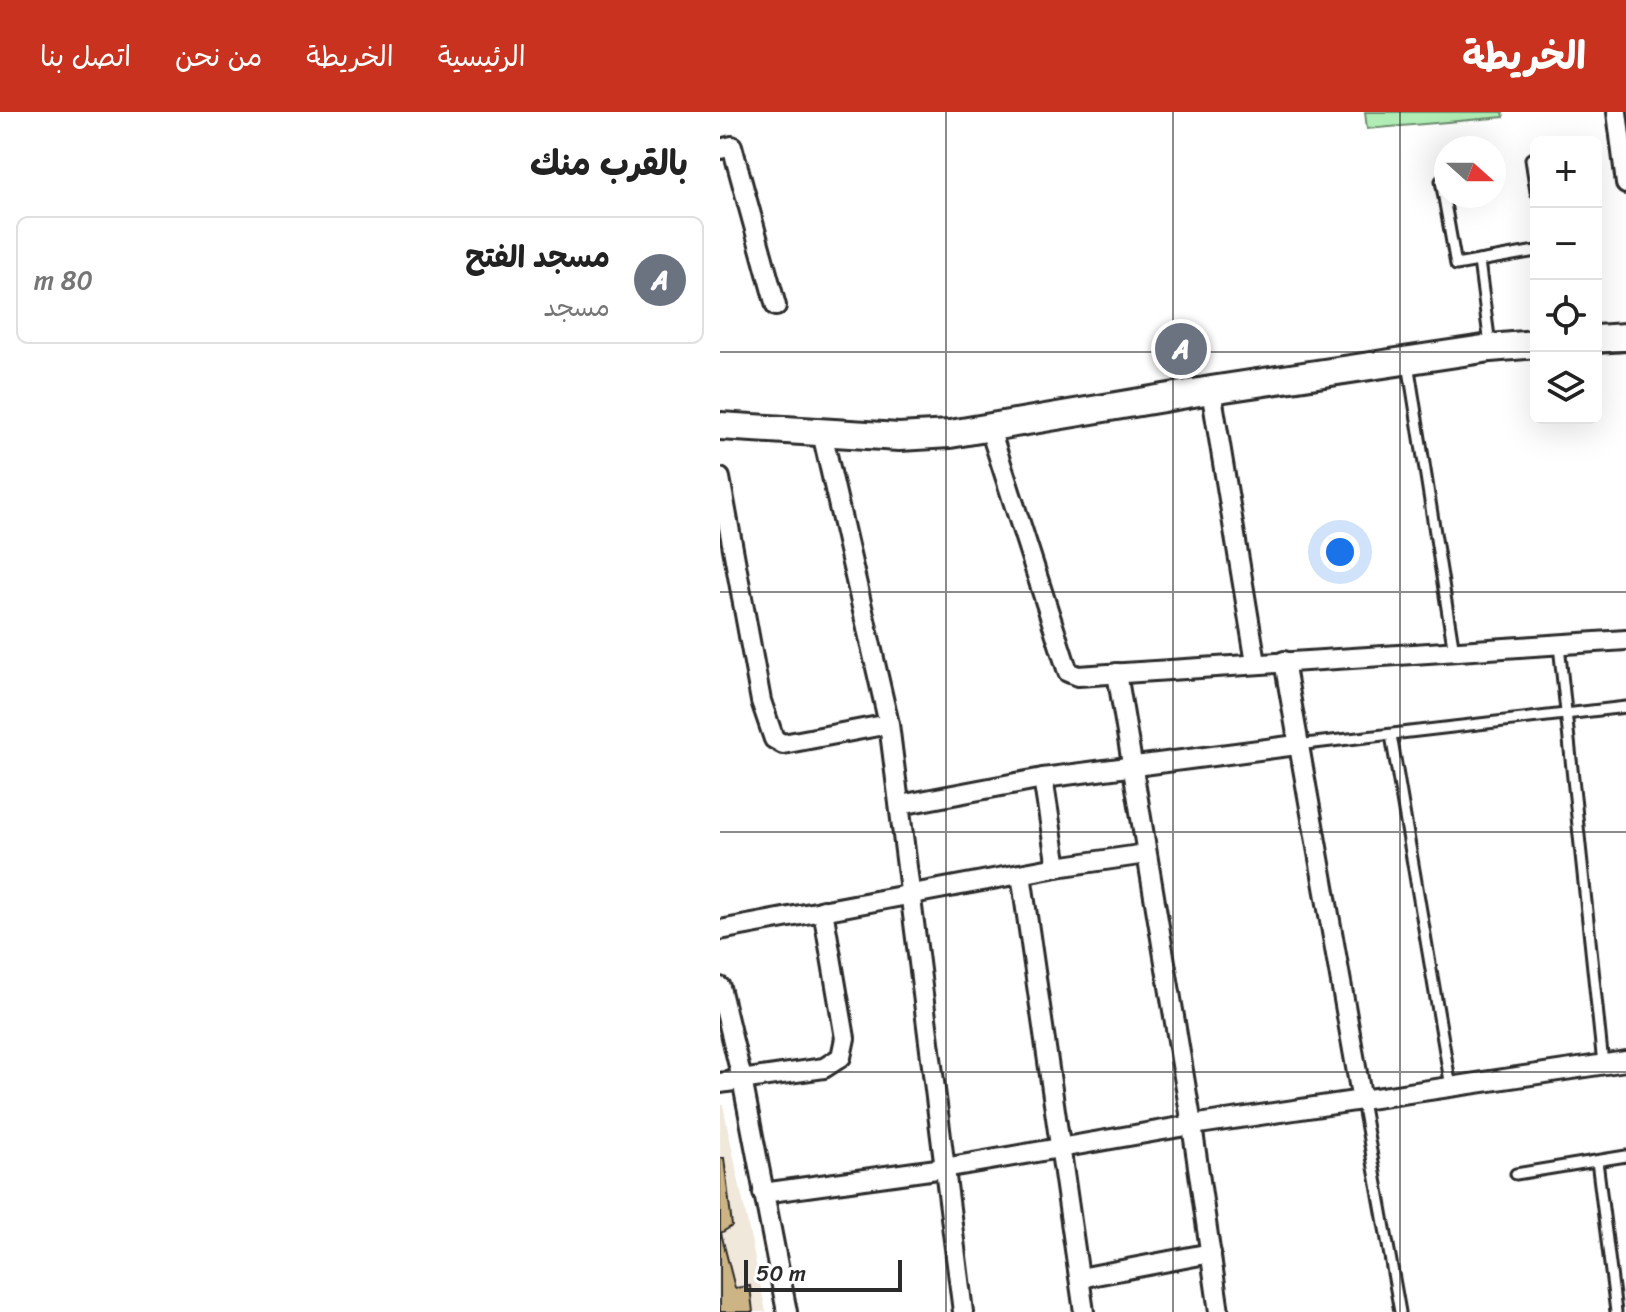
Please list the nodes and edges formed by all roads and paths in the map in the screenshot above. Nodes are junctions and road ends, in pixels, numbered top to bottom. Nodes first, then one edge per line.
1 (1617, 112) edge
2 (720, 149) edge
3 (1626, 184) edge
4 (1445, 208) edge
5 (1530, 252) edge
6 (1479, 261) junction
7 (776, 306) dead end
8 (1626, 337) edge
9 (1602, 339) edge
10 (1530, 345) edge
11 (1626, 345) edge
12 (1490, 348) junction
13 (1407, 360) junction
14 (1211, 390) junction
15 (720, 426) edge
16 (989, 426) junction
17 (822, 433) junction
18 (720, 478) edge
19 (1626, 640) edge
20 (1559, 645) junction
21 (1454, 652) junction
22 (1284, 661) junction
23 (1256, 663) junction
24 (1117, 673) junction
25 (1626, 707) edge
26 (1566, 713) junction
27 (889, 724) junction
28 (1391, 735) junction
29 (1297, 745) junction
30 (1133, 765) junction
31 (1043, 778) junction
32 (900, 805) junction
33 (1146, 854) junction
34 (1057, 867) junction
35 (1021, 874) junction
36 (910, 894) junction
37 (823, 910) junction
38 (720, 930) edge
39 (720, 987) edge
40 (1626, 1061) edge
41 (1603, 1064) junction
42 (742, 1079) junction
43 (720, 1083) edge
44 (1452, 1088) junction
45 (1362, 1101) junction
46 (1192, 1125) junction
47 (1062, 1147) junction
48 (1626, 1156) edge
49 (1597, 1161) junction
50 (944, 1168) junction
51 (1516, 1174) dead end
52 (763, 1193) junction
53 (1211, 1253) junction
54 (1080, 1278) junction
55 (787, 1312) edge
56 (963, 1312) edge
57 (1084, 1312) edge
58 (1219, 1312) edge
59 (1400, 1312) edge
60 (1616, 1312) edge

1 - 3 street
2 - 7 street
4 - 6 lane
5 - 6 lane
6 - 12 lane
8 - 9 street
8 - 11 street
10 - 12 street
12 - 13 street
13 - 14 street
13 - 21 lane
14 - 16 street
14 - 23 street
15 - 17 street
16 - 17 street
16 - 24 street
17 - 27 street
18 - 27 street
19 - 20 street
20 - 21 street
20 - 26 lane
21 - 22 street
22 - 23 street
22 - 29 street
23 - 24 street
24 - 30 street
25 - 26 lane
26 - 28 lane
26 - 41 lane
27 - 32 street
28 - 29 lane
28 - 44 lane
29 - 30 street
29 - 45 street
30 - 31 street
30 - 33 street
31 - 32 street
31 - 34 street
32 - 36 street
33 - 34 street
33 - 46 street
34 - 35 street
35 - 36 street
35 - 47 street
36 - 37 street
36 - 50 street
37 - 38 street
37 - 42 street
39 - 42 street
40 - 41 street
41 - 44 street
42 - 43 street
42 - 52 street
44 - 45 street
45 - 46 street
45 - 59 lane
46 - 47 street
46 - 53 street
47 - 50 street
47 - 54 street
48 - 49 lane
49 - 51 lane
49 - 60 lane
50 - 52 street
50 - 56 street
52 - 55 street
53 - 54 street
53 - 58 street
54 - 57 street

